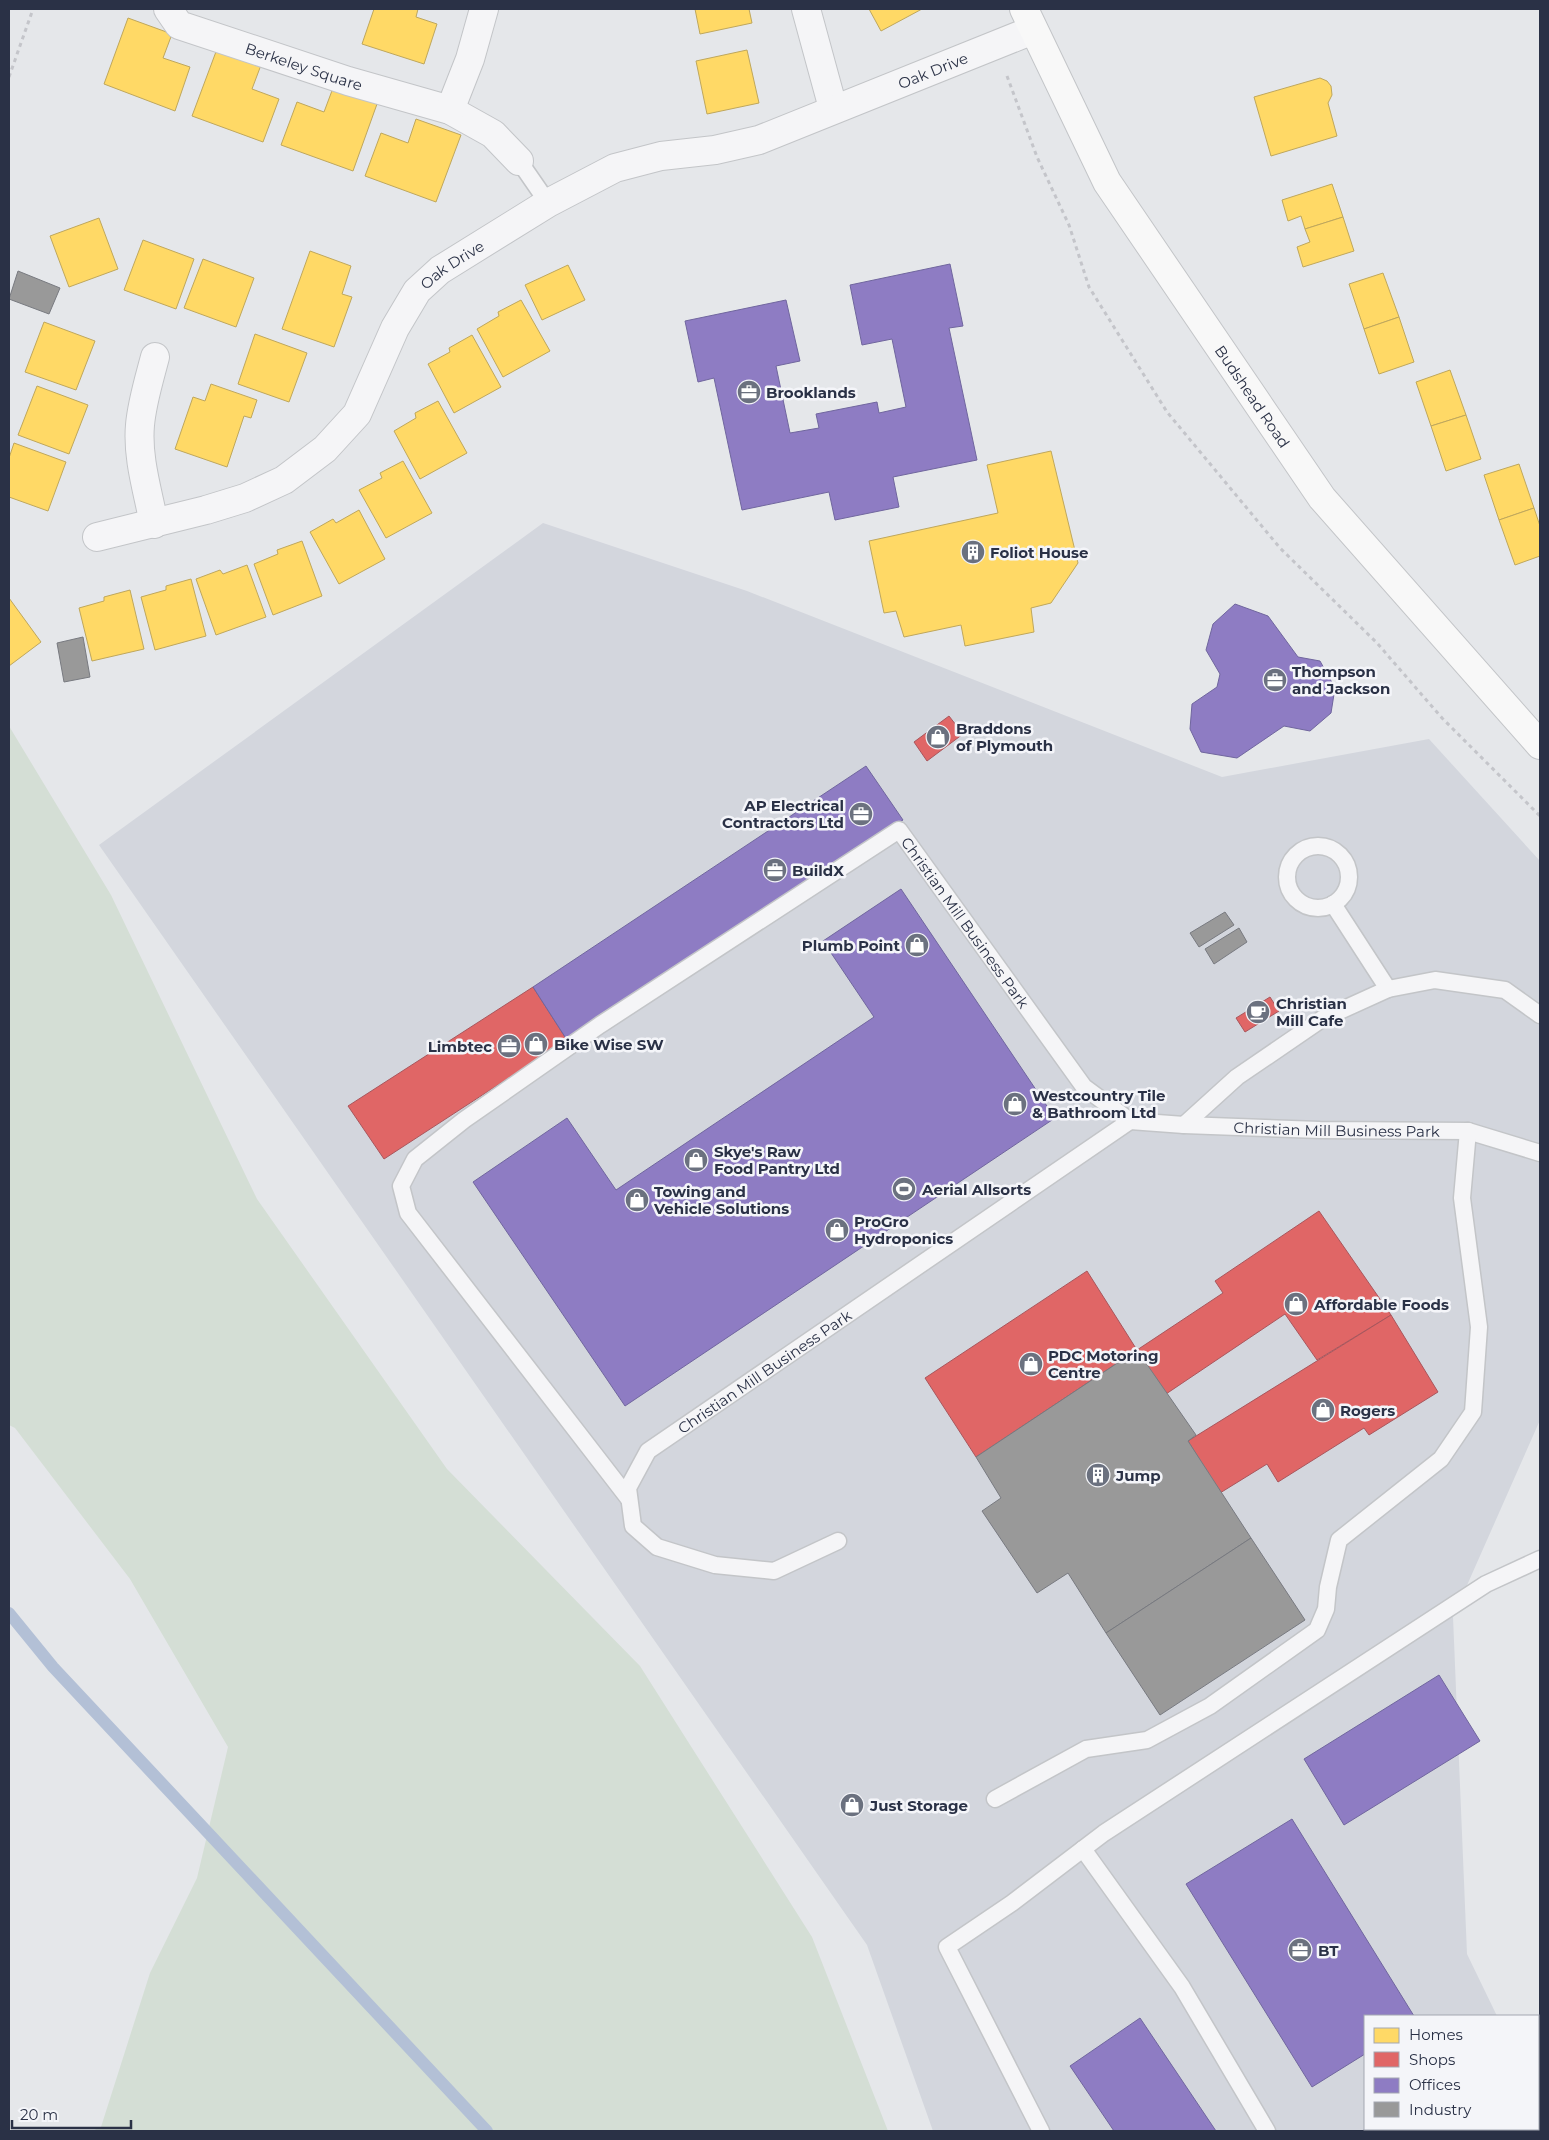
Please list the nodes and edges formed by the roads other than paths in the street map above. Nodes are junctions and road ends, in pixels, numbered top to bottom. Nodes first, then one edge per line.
1 (168, 9) edge
2 (484, 9) edge
3 (806, 9) edge
4 (1028, 19) edge
5 (833, 108) junction
6 (450, 110) junction
7 (519, 160) joint
8 (548, 203) junction
9 (155, 357) dead end
10 (154, 524) junction
11 (97, 537) dead end
12 (1540, 745) edge
13 (1333, 904) dead end
14 (1388, 989) junction
15 (1540, 1015) edge
16 (1130, 1120) junction
17 (1184, 1125) junction
18 (1468, 1131) junction
19 (1540, 1153) edge
20 (629, 1500) junction
21 (838, 1541) dead end
22 (1540, 1559) edge
23 (995, 1799) dead end
24 (1083, 1849) junction
25 (1041, 2131) edge
26 (1267, 2131) edge

1 - 6 street, Berkeley Square
2 - 6 street
3 - 5 street
4 - 5 street, Oak Drive
4 - 12 main road, Budshead Road
5 - 8 street, Oak Drive
6 - 7 street, Berkeley Square
7 - 8 lane
8 - 10 street, Oak Drive
9 - 10 street
10 - 11 street, Oak Drive
13 - 14 lane
14 - 15 lane
14 - 17 lane
16 - 17 lane, Christian Mill Business Park
16 - 20 lane, Christian Mill Business Park
16 - 20 lane, Christian Mill Business Park
17 - 18 lane, Christian Mill Business Park
18 - 19 lane, Christian Mill Business Park
18 - 23 lane
20 - 21 lane, Christian Mill Business Park
22 - 24 lane
24 - 25 lane
24 - 26 lane

